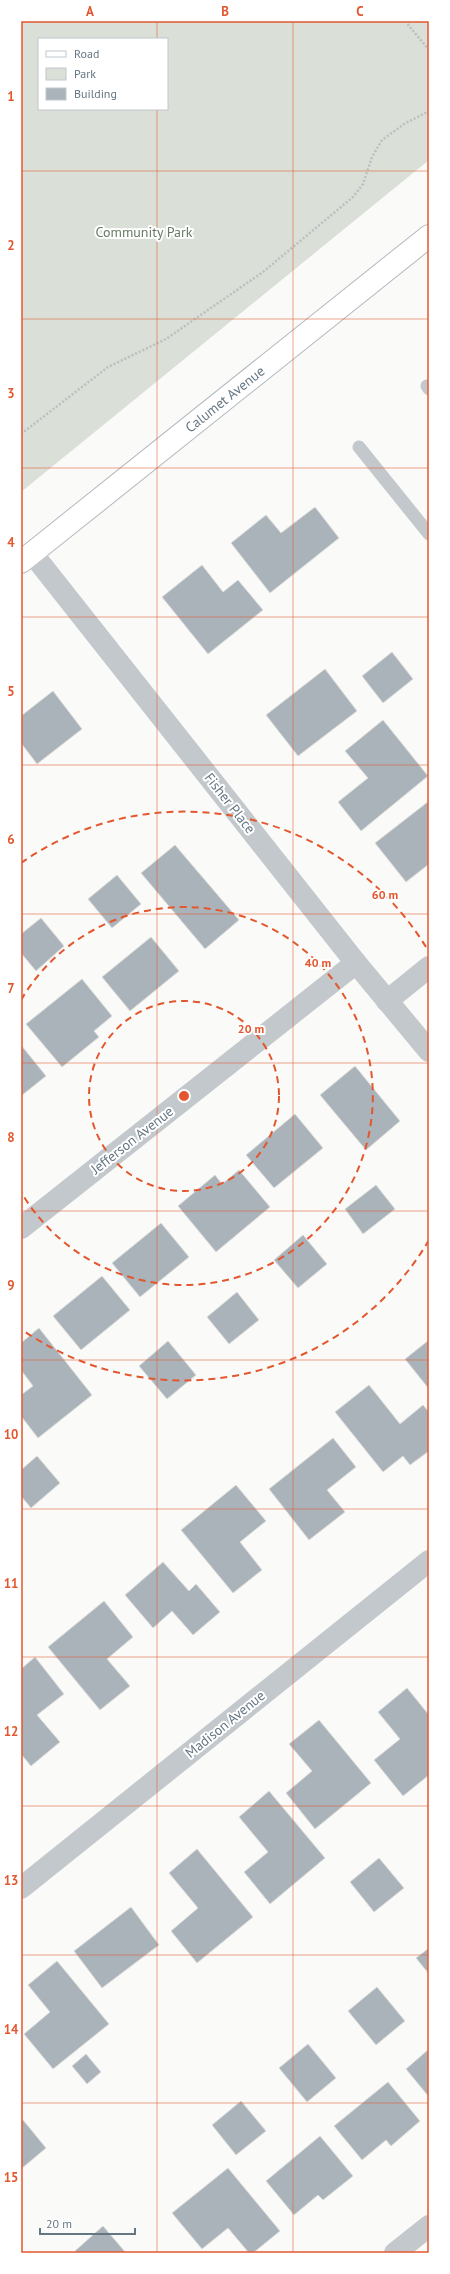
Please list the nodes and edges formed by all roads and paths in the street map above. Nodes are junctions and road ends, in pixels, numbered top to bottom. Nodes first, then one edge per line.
1 (405, 21) edge
2 (429, 50) edge
3 (429, 111) edge
4 (429, 236) edge
5 (21, 434) edge
6 (359, 447) dead end
7 (429, 534) edge
8 (26, 557) edge
9 (356, 963) junction
10 (429, 967) edge
11 (387, 1001) junction
12 (429, 1052) edge
13 (21, 1228) edge
14 (429, 1561) edge
15 (21, 1888) edge
16 (429, 2226) edge
17 (395, 2253) edge

1 - 2 path
3 - 5 path
4 - 8 main road, Calumet Avenue
6 - 7 lane
8 - 9 street, Fisher Place
9 - 11 street, Fisher Place
9 - 13 street, Jefferson Avenue
10 - 11 street
11 - 12 street, Fisher Place
14 - 15 street, Madison Avenue
16 - 17 street

